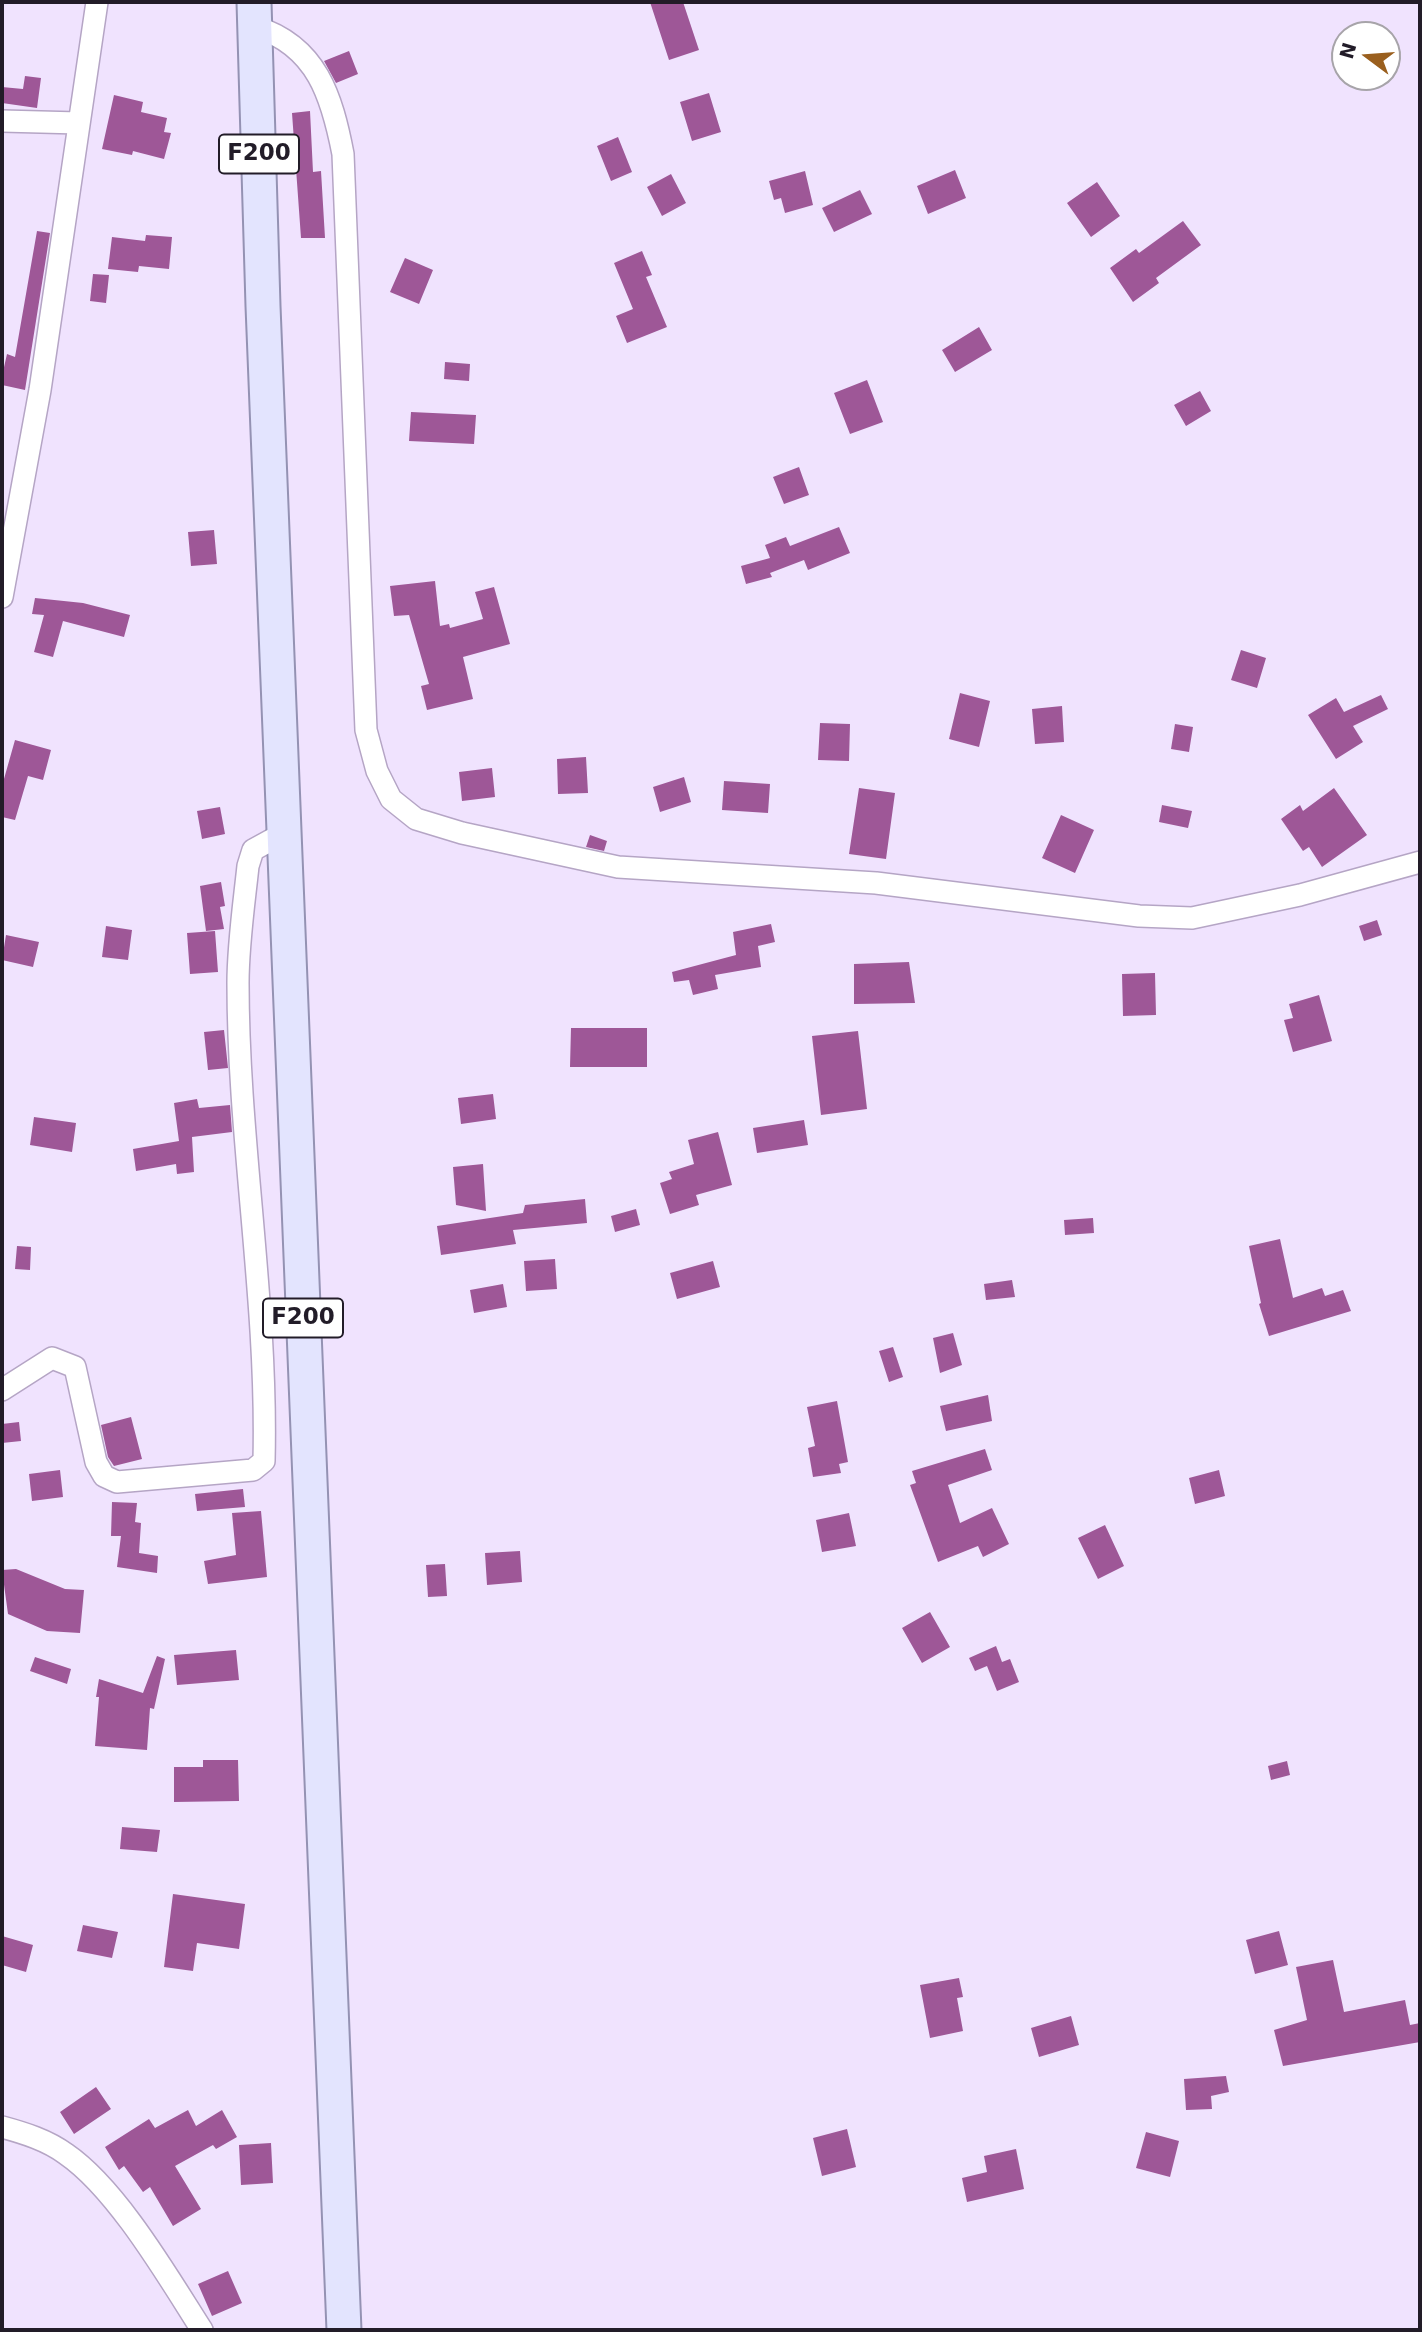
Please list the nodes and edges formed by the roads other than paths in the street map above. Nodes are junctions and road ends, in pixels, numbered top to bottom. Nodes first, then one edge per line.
1 (97, 2) edge
2 (255, 15) edge
3 (2, 121) edge
4 (79, 124) junction
5 (2, 597) edge
6 (284, 833) junction
7 (1420, 862) edge
8 (2, 1390) edge
9 (2, 2127) edge
10 (202, 2330) edge
11 (344, 2330) edge

1 - 4 street
2 - 6 main road, F200
2 - 7 street
3 - 4 street
4 - 5 street
6 - 8 street
6 - 11 main road, F200
9 - 10 street

